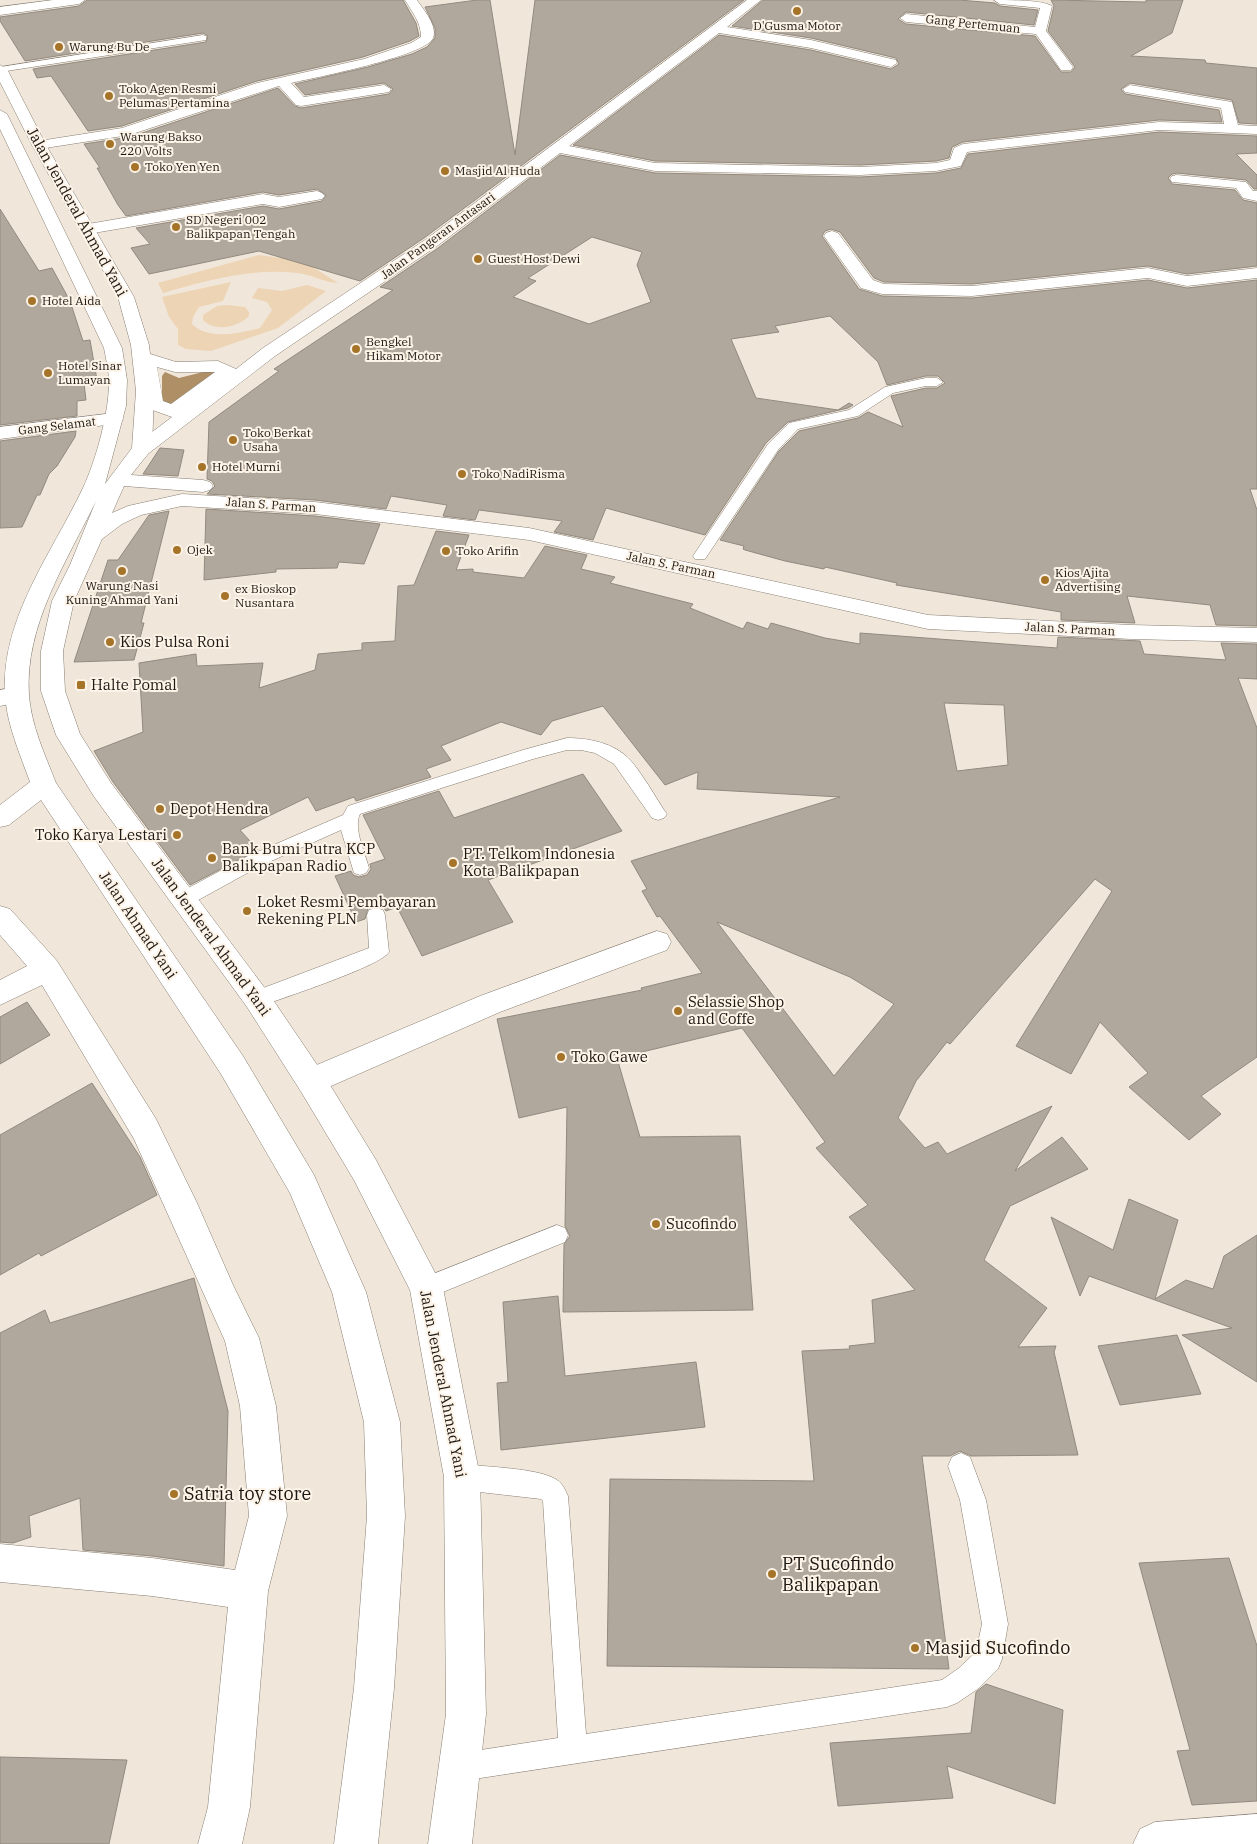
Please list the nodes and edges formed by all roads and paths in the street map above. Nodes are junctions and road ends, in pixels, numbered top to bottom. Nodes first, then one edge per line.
1 (79, 0) edge
2 (411, 0) edge
3 (755, 0) edge
4 (1000, 0) edge
5 (0, 11) edge
6 (906, 18) dead end
7 (716, 29) junction
8 (1040, 31) junction
9 (203, 38) dead end
10 (891, 63) dead end
11 (1066, 67) dead end
12 (0, 70) edge
13 (282, 81) junction
14 (384, 89) dead end
15 (1130, 89) dead end
16 (0, 114) edge
17 (1232, 127) junction
18 (1257, 130) edge
19 (39, 145) junction
20 (557, 148) junction
21 (1177, 179) dead end
22 (316, 196) dead end
23 (1257, 196) edge
24 (88, 229) junction
25 (832, 236) dead end
26 (1257, 273) edge
27 (140, 345) junction
28 (269, 352) junction
29 (937, 382) dead end
30 (114, 419) junction
31 (0, 433) edge
32 (142, 449) junction
33 (117, 480) junction
34 (93, 536) junction
35 (700, 556) junction
36 (1257, 619) edge
37 (1257, 635) edge
38 (8, 697) edge
39 (44, 785) junction
40 (658, 814) dead end
41 (0, 818) edge
42 (348, 819) junction
43 (360, 868) dead end
44 (184, 899) junction
45 (376, 915) dead end
46 (0, 917) edge
47 (657, 942) dead end
48 (47, 969) junction
49 (0, 993) edge
50 (257, 999) junction
51 (311, 1080) junction
52 (557, 1235) dead end
53 (426, 1288) junction
54 (961, 1466) dead end
55 (462, 1477) junction
56 (0, 1563) edge
57 (249, 1591) junction
58 (573, 1750) junction
59 (461, 1767) junction
60 (1257, 1835) edge
61 (220, 1844) edge
62 (356, 1844) edge
63 (450, 1844) edge
64 (1155, 1844) edge

1 - 5 street
2 - 13 street
3 - 7 street, Jalan Pangeran Antasari
4 - 8 street, Gang Pertemuan
6 - 8 street, Gang Pertemuan
7 - 10 street
7 - 20 street, Jalan Pangeran Antasari
8 - 11 street, Gang Pertemuan
9 - 12 lane
12 - 19 street, Jalan Jenderal Ahmad Yani
13 - 14 street
13 - 19 street
15 - 17 street
16 - 30 street, Jalan Jenderal Ahmad Yani
17 - 18 street
17 - 20 street
19 - 24 street, Jalan Jenderal Ahmad Yani
20 - 28 street, Jalan Pangeran Antasari
21 - 23 street
22 - 24 street
24 - 27 street, Jalan Jenderal Ahmad Yani
25 - 26 street
27 - 28 street
27 - 32 street, Jalan Jenderal Ahmad Yani
28 - 32 street, Jalan Pangeran Antasari
29 - 35 lane
30 - 31 street, Gang Selamat
30 - 38 street, Jalan Jenderal Ahmad Yani
32 - 33 street, Jalan Jenderal Ahmad Yani
33 - 34 street, Jalan Jenderal Ahmad Yani
33 - 35 street, Jalan S. Parman
34 - 37 street, Jalan S. Parman
34 - 44 street, Jalan Jenderal Ahmad Yani
35 - 36 street, Jalan S. Parman
38 - 39 street, Jalan Jenderal Ahmad Yani
39 - 41 street
39 - 62 street, Jalan Ahmad Yani
40 - 42 lane
42 - 43 lane
42 - 44 lane
44 - 50 street, Jalan Jenderal Ahmad Yani
45 - 50 lane
46 - 48 street
47 - 51 street
48 - 49 street
48 - 57 street
50 - 51 street, Jalan Jenderal Ahmad Yani
51 - 53 street, Jalan Jenderal Ahmad Yani
52 - 53 lane
53 - 55 street, Jalan Jenderal Ahmad Yani
54 - 58 lane
55 - 58 lane
55 - 59 street, Jalan Jenderal Ahmad Yani
56 - 57 street
57 - 61 street
58 - 59 lane
59 - 63 street, Jalan Jenderal Ahmad Yani
60 - 64 street

